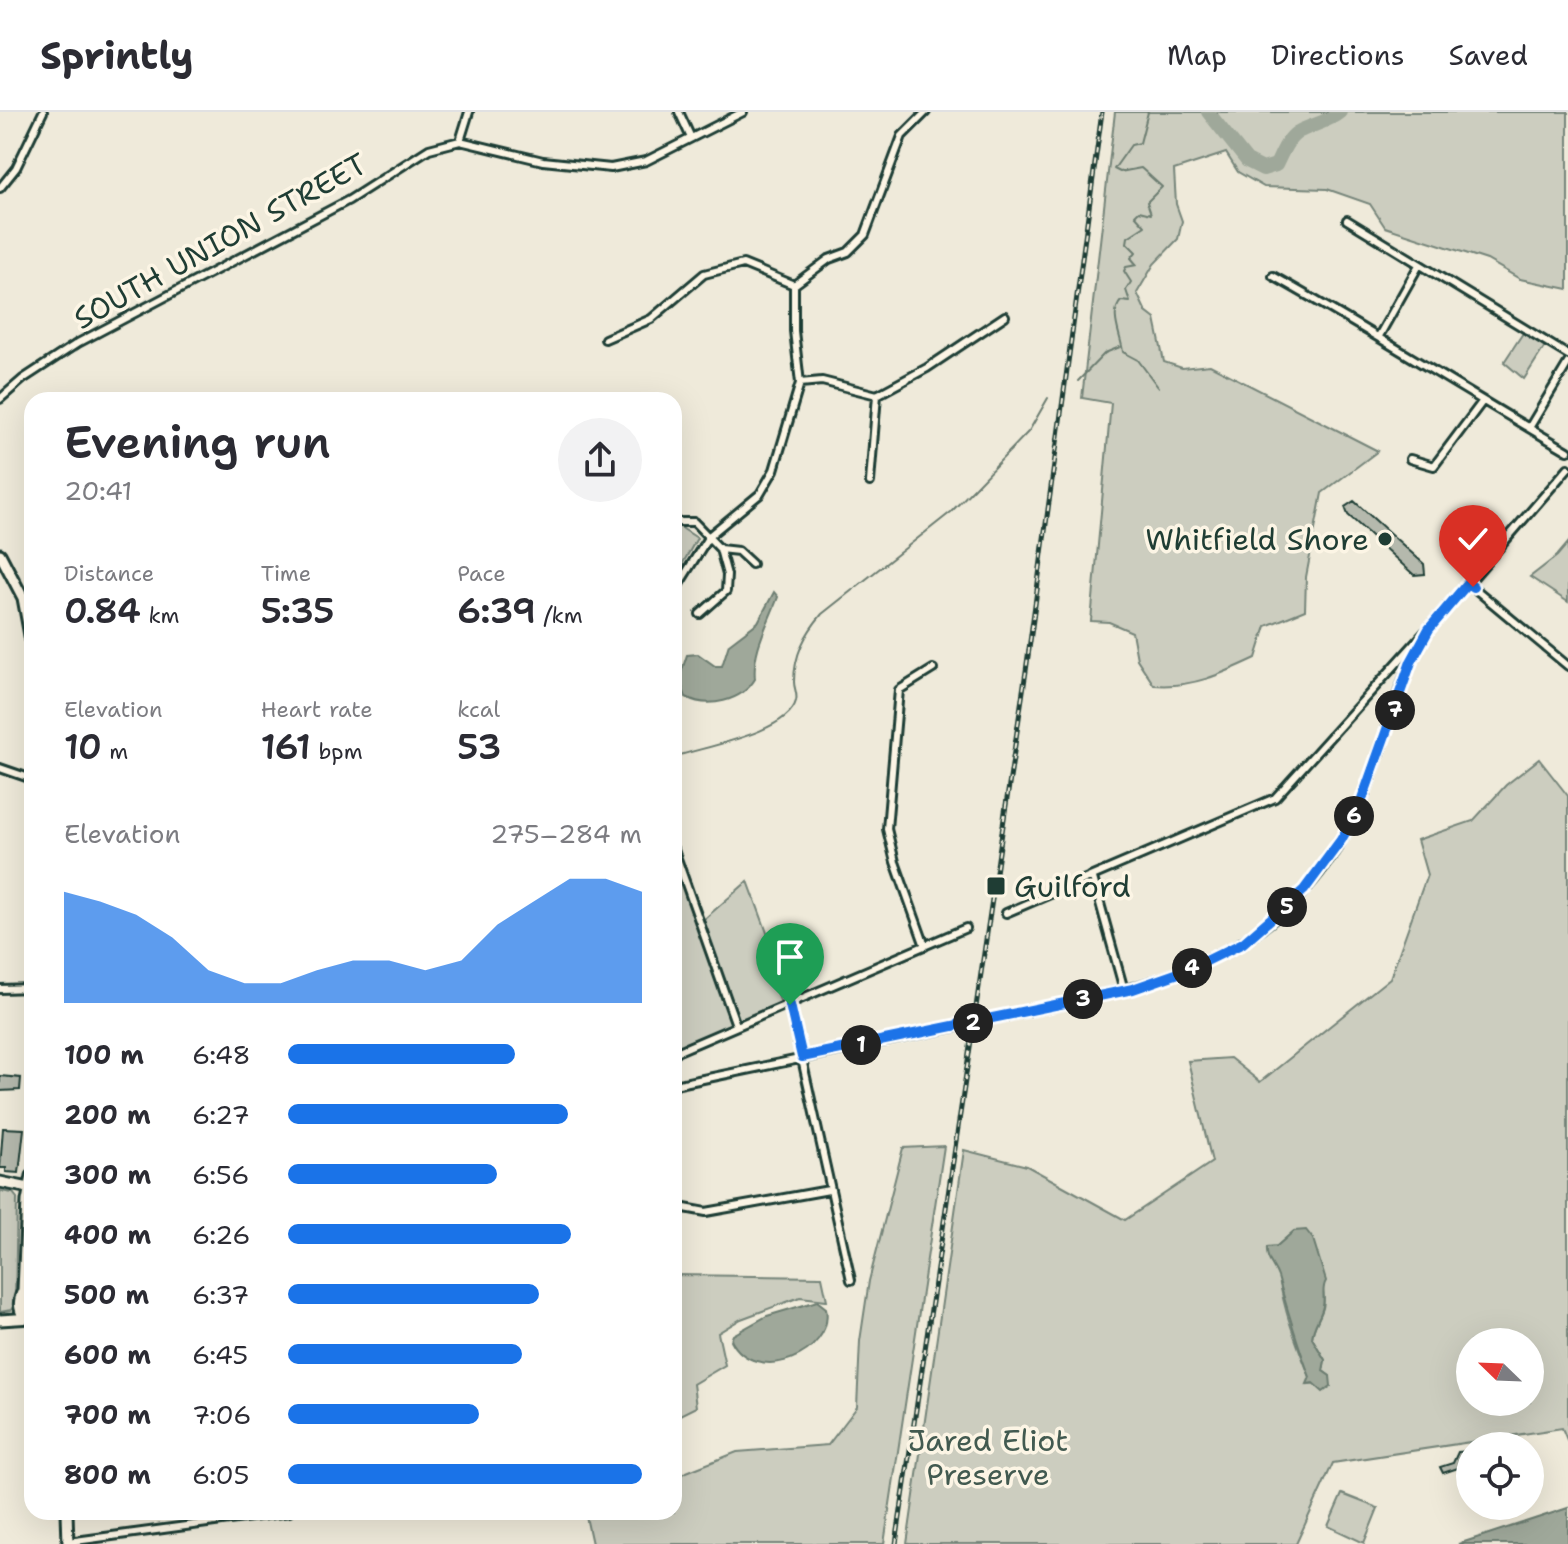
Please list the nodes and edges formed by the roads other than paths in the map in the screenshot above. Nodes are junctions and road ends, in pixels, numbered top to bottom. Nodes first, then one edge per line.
1 (43, 112) edge
2 (469, 112) edge
3 (679, 112) edge
4 (743, 112) edge
5 (926, 112) edge
6 (691, 138) junction
7 (460, 141) junction
8 (0, 188) edge
9 (1347, 220) dead end
10 (1419, 265) junction
11 (1273, 276) dead end
12 (794, 285) junction
13 (1005, 316) dead end
14 (1379, 336) junction
15 (605, 339) dead end
16 (1568, 355) edge
17 (1568, 363) edge
18 (800, 383) junction
19 (877, 395) junction
20 (0, 399) edge
21 (1482, 402) junction
22 (1529, 428) junction
23 (1568, 451) edge
24 (1410, 459) dead end
25 (1568, 468) edge
26 (870, 482) dead end
27 (682, 522) edge
28 (709, 536) junction
29 (720, 549) junction
30 (0, 554) edge
31 (752, 564) dead end
32 (682, 579) edge
33 (1468, 583) junction
34 (24, 592) edge
35 (700, 614) dead end
36 (1429, 629) junction
37 (1568, 666) edge
38 (933, 669) dead end
39 (1386, 674) junction
40 (1404, 682) junction
41 (0, 768) edge
42 (24, 776) edge
43 (682, 873) edge
44 (1093, 878) junction
45 (1006, 913) dead end
46 (966, 928) dead end
47 (925, 946) junction
48 (24, 988) edge
49 (0, 989) edge
50 (1124, 990) junction
51 (790, 1005) junction
52 (736, 1025) junction
53 (682, 1049) edge
54 (802, 1057) junction
55 (682, 1083) edge
56 (0, 1182) edge
57 (24, 1187) edge
58 (829, 1190) junction
59 (682, 1208) edge
60 (24, 1273) edge
61 (851, 1280) dead end
62 (24, 1294) edge
63 (24, 1318) edge
64 (0, 1320) edge
65 (67, 1520) edge
66 (232, 1520) edge
67 (68, 1543) edge

1 - 8 street
2 - 7 street
3 - 6 street
4 - 6 street
5 - 12 street
6 - 7 street
7 - 20 street, SOUTH UNION STREET
9 - 10 street
10 - 14 street
10 - 16 street
11 - 14 street
12 - 15 street
12 - 18 street
13 - 19 street
14 - 21 street
17 - 22 street
18 - 19 street
18 - 28 street
19 - 26 street
21 - 22 street
21 - 24 street
22 - 23 street
25 - 33 street
27 - 28 street
28 - 29 street
28 - 32 street
29 - 31 street
29 - 35 street
30 - 34 main road
33 - 36 street
33 - 37 street
36 - 39 street
36 - 40 street
38 - 47 street
39 - 40 street
39 - 44 street
40 - 50 street
41 - 42 street
43 - 52 street
44 - 45 street
44 - 50 street
46 - 47 street
47 - 51 street
48 - 49 street
50 - 54 street, bridge
51 - 52 street
51 - 54 street
52 - 53 street
54 - 55 street
54 - 58 street
56 - 57 main road
58 - 59 street
58 - 61 street
60 - 62 main road
63 - 64 main road
65 - 67 main road
66 - 67 street

